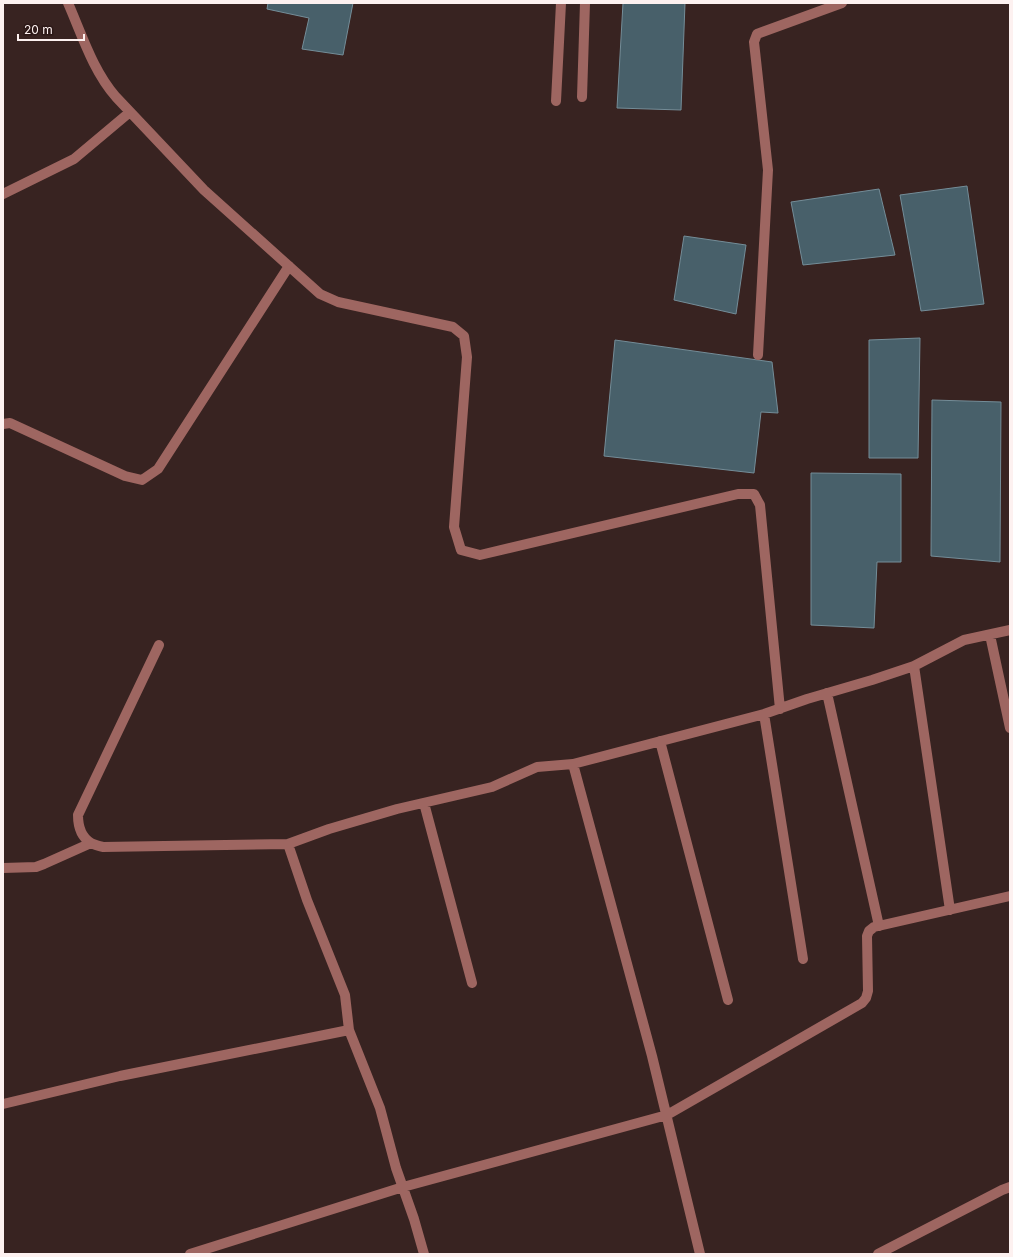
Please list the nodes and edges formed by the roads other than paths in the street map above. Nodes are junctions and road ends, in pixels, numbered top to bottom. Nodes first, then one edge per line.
1 (68, 3) edge
2 (561, 3) edge
3 (585, 3) edge
4 (842, 3) edge
5 (582, 97) dead end
6 (556, 101) dead end
7 (130, 112) junction
8 (3, 194) edge
9 (289, 266) junction
10 (758, 355) dead end
11 (3, 424) edge
12 (1010, 630) edge
13 (990, 634) junction
14 (159, 645) dead end
15 (914, 666) junction
16 (826, 693) junction
17 (780, 709) junction
18 (764, 714) junction
19 (1010, 728) edge
20 (660, 741) junction
21 (573, 764) junction
22 (424, 803) junction
23 (91, 843) junction
24 (288, 844) junction
25 (3, 868) edge
26 (1010, 896) edge
27 (950, 910) junction
28 (879, 926) junction
29 (803, 959) dead end
30 (472, 982) dead end
31 (728, 1000) dead end
32 (349, 1030) junction
33 (3, 1104) edge
34 (667, 1115) junction
35 (403, 1187) junction
36 (1010, 1187) edge
37 (190, 1254) edge
38 (424, 1254) edge
39 (700, 1254) edge
40 (878, 1254) edge

1 - 7 street
2 - 6 street
3 - 5 street
4 - 10 street
7 - 8 street
7 - 9 street
9 - 11 street
9 - 17 street
12 - 13 street
13 - 15 street
13 - 19 street
14 - 23 street
15 - 16 street
15 - 27 street
16 - 17 street
16 - 28 street
17 - 18 street
18 - 20 street
18 - 29 street
20 - 21 street
20 - 31 street
21 - 22 street
21 - 34 street
22 - 24 street
22 - 30 street
23 - 24 street
23 - 25 street
24 - 32 street
26 - 27 street
27 - 28 street
28 - 34 street
32 - 33 street
32 - 35 street
34 - 35 street
34 - 39 street
35 - 37 street
35 - 38 street
36 - 40 street

